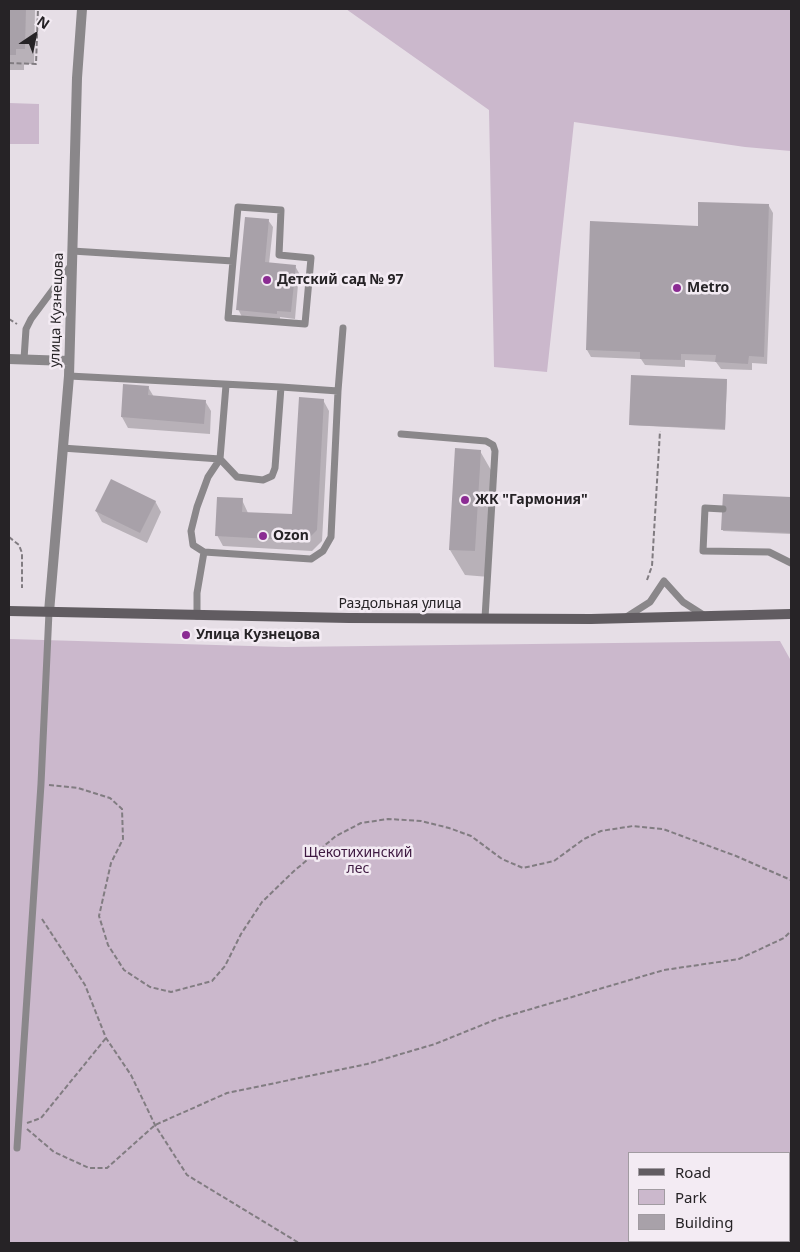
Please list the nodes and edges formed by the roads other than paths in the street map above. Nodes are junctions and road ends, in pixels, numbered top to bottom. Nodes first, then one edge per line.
1 (82, 9) edge
2 (72, 250) junction
3 (233, 261) junction
4 (72, 263) junction
5 (343, 328) dead end
6 (9, 359) edge
7 (24, 359) junction
8 (69, 361) junction
9 (69, 376) junction
10 (226, 385) junction
11 (281, 387) junction
12 (338, 391) junction
13 (401, 434) dead end
14 (62, 448) junction
15 (220, 459) junction
16 (722, 509) dead end
17 (204, 552) junction
18 (791, 563) edge
19 (9, 611) edge
20 (49, 612) junction
21 (791, 614) edge
22 (197, 616) junction
23 (708, 617) junction
24 (486, 618) junction
25 (624, 618) junction
26 (17, 1148) dead end

1 - 2 street, улица Кузнецова
2 - 3 lane
2 - 4 street, улица Кузнецова
3 - 3 lane
4 - 7 lane
4 - 8 street, улица Кузнецова
5 - 12 lane
6 - 7 street
7 - 8 street
8 - 9 street, улица Кузнецова
9 - 10 lane
9 - 14 street, улица Кузнецова
10 - 11 lane
10 - 15 lane
11 - 12 lane
11 - 15 lane
12 - 17 lane
13 - 24 lane
14 - 15 lane
14 - 20 street, улица Кузнецова
15 - 17 lane
16 - 18 lane
17 - 22 lane
19 - 20 main road, Раздольная улица
20 - 22 main road, Раздольная улица
20 - 26 lane
21 - 23 main road, Раздольная улица
22 - 24 main road, Раздольная улица
23 - 25 main road, Раздольная улица
23 - 25 lane
24 - 25 main road, Раздольная улица

